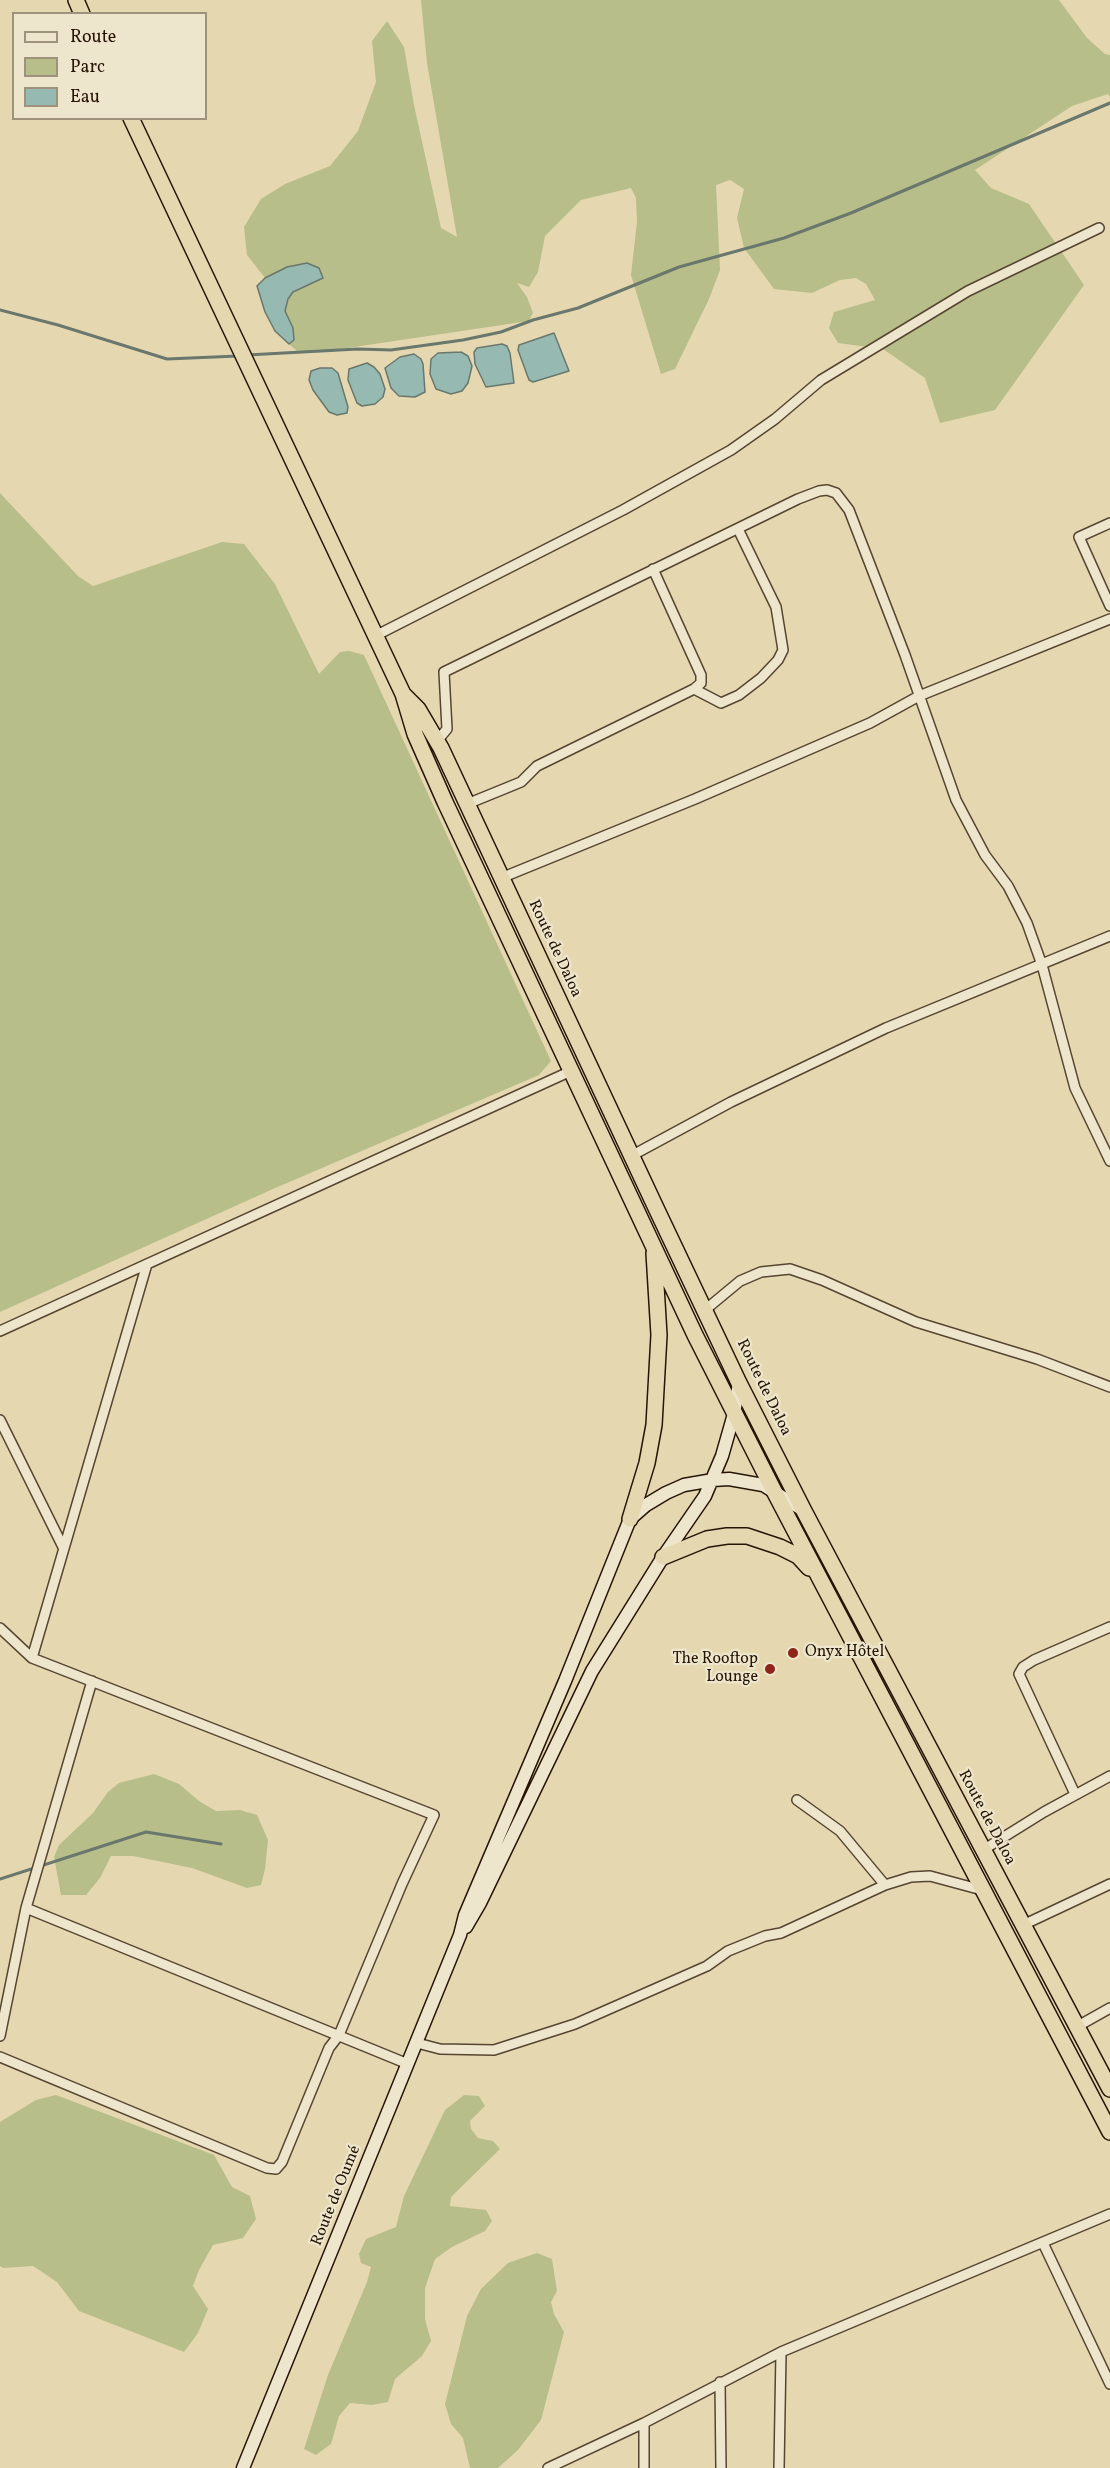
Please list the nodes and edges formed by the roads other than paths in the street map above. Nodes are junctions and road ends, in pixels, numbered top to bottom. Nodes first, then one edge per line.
1 (132, 120) edge
2 (1100, 228) dead end
3 (1110, 523) edge
4 (738, 529) junction
5 (653, 569) junction
6 (1110, 606) edge
7 (1110, 619) edge
8 (375, 636) junction
9 (694, 689) junction
10 (403, 694) junction
11 (919, 696) junction
12 (437, 741) junction
13 (467, 804) junction
14 (501, 878) junction
15 (1110, 936) edge
16 (1042, 965) junction
17 (572, 1071) junction
18 (631, 1156) junction
19 (1110, 1161) edge
20 (654, 1244) junction
21 (147, 1264) junction
22 (705, 1310) junction
23 (0, 1331) edge
24 (740, 1383) junction
25 (1110, 1387) edge
26 (734, 1414) junction
27 (0, 1420) edge
28 (713, 1480) junction
29 (774, 1491) junction
30 (804, 1511) junction
31 (630, 1519) junction
32 (63, 1547) junction
33 (663, 1557) junction
34 (820, 1579) junction
35 (1110, 1627) edge
36 (1, 1631) edge
37 (32, 1658) junction
38 (92, 1681) junction
39 (1110, 1776) edge
40 (1075, 1794) junction
41 (797, 1800) dead end
42 (983, 1850) junction
43 (1110, 1884) edge
44 (885, 1885) junction
45 (982, 1890) junction
46 (26, 1908) junction
47 (1023, 1926) junction
48 (460, 1935) junction
49 (1110, 2008) edge
50 (1078, 2026) junction
51 (339, 2035) junction
52 (0, 2036) edge
53 (417, 2043) junction
54 (0, 2057) edge
55 (408, 2064) junction
56 (1110, 2089) edge
57 (1110, 2132) edge
58 (1110, 2214) edge
59 (1043, 2243) junction
60 (781, 2352) junction
61 (720, 2382) junction
62 (1110, 2384) edge
63 (644, 2423) junction
64 (243, 2468) edge
65 (548, 2468) edge
66 (644, 2468) edge
67 (721, 2468) edge
68 (779, 2468) edge

1 - 8 highway
2 - 8 street
3 - 6 street
4 - 5 street
4 - 9 street
4 - 11 street
5 - 9 street
5 - 12 street
7 - 11 street
8 - 10 highway
9 - 13 street
10 - 12 highway, Route de Daloa
10 - 17 highway
11 - 14 street
11 - 16 street
12 - 13 highway, Route de Daloa
13 - 14 highway, Route de Daloa
14 - 18 highway, Route de Daloa
15 - 16 street
16 - 18 street
16 - 19 street
17 - 20 highway
17 - 21 street
18 - 22 highway, Route de Daloa
20 - 26 highway
20 - 31 highway
21 - 23 street
21 - 32 street
22 - 24 highway, Route de Daloa
22 - 25 street
24 - 26 main road
24 - 30 highway, Route de Daloa
26 - 28 main road
26 - 29 highway
27 - 32 street
28 - 29 main road
28 - 31 main road
28 - 33 main road
29 - 30 main road
29 - 34 highway
30 - 42 highway, Route de Daloa
31 - 48 main road
32 - 37 street
33 - 34 highway
33 - 48 main road
34 - 45 highway
35 - 40 street
36 - 37 street
37 - 38 street
38 - 46 street
38 - 51 street
39 - 40 street
40 - 42 street
41 - 44 street
42 - 47 highway, Route de Daloa
43 - 47 street
44 - 45 street
44 - 53 street
45 - 57 highway
46 - 51 street
46 - 52 street
47 - 50 highway, Route de Daloa
48 - 53 main road, Route de Oumé
49 - 50 street
50 - 56 highway, Route de Daloa
51 - 54 street
51 - 55 street
53 - 55 main road, Route de Oumé
55 - 64 main road, Route de Oumé
58 - 59 street
59 - 60 street
59 - 62 street
60 - 61 street
60 - 68 street
61 - 63 street
61 - 67 street
63 - 65 street
63 - 66 street

